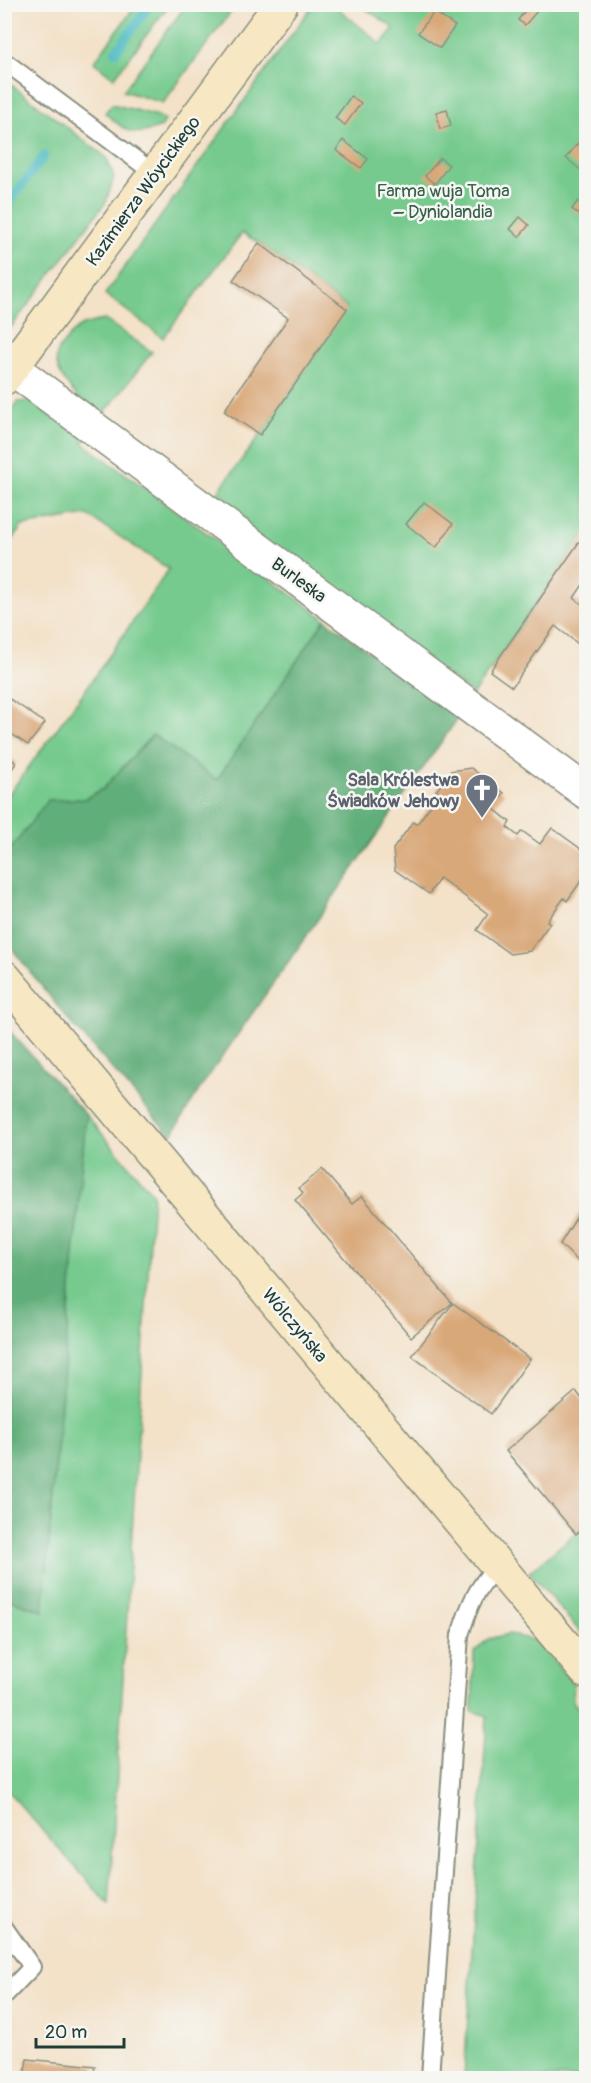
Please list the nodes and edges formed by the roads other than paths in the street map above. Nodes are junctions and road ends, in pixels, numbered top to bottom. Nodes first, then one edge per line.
1 (281, 4) edge
2 (4, 61) edge
3 (155, 174) junction
4 (8, 373) edge
5 (586, 792) edge
6 (4, 977) edge
7 (496, 1565) junction
8 (586, 1671) edge
9 (4, 1927) edge
10 (4, 1996) edge
11 (430, 2079) edge

1 - 3 street, Kazimierza Wóycickiego
2 - 3 lane
3 - 4 street, Kazimierza Wóycickiego
4 - 5 street, Burleska
6 - 7 street, Wólczyńska
7 - 8 street, Wólczyńska
7 - 11 lane
9 - 10 lane

